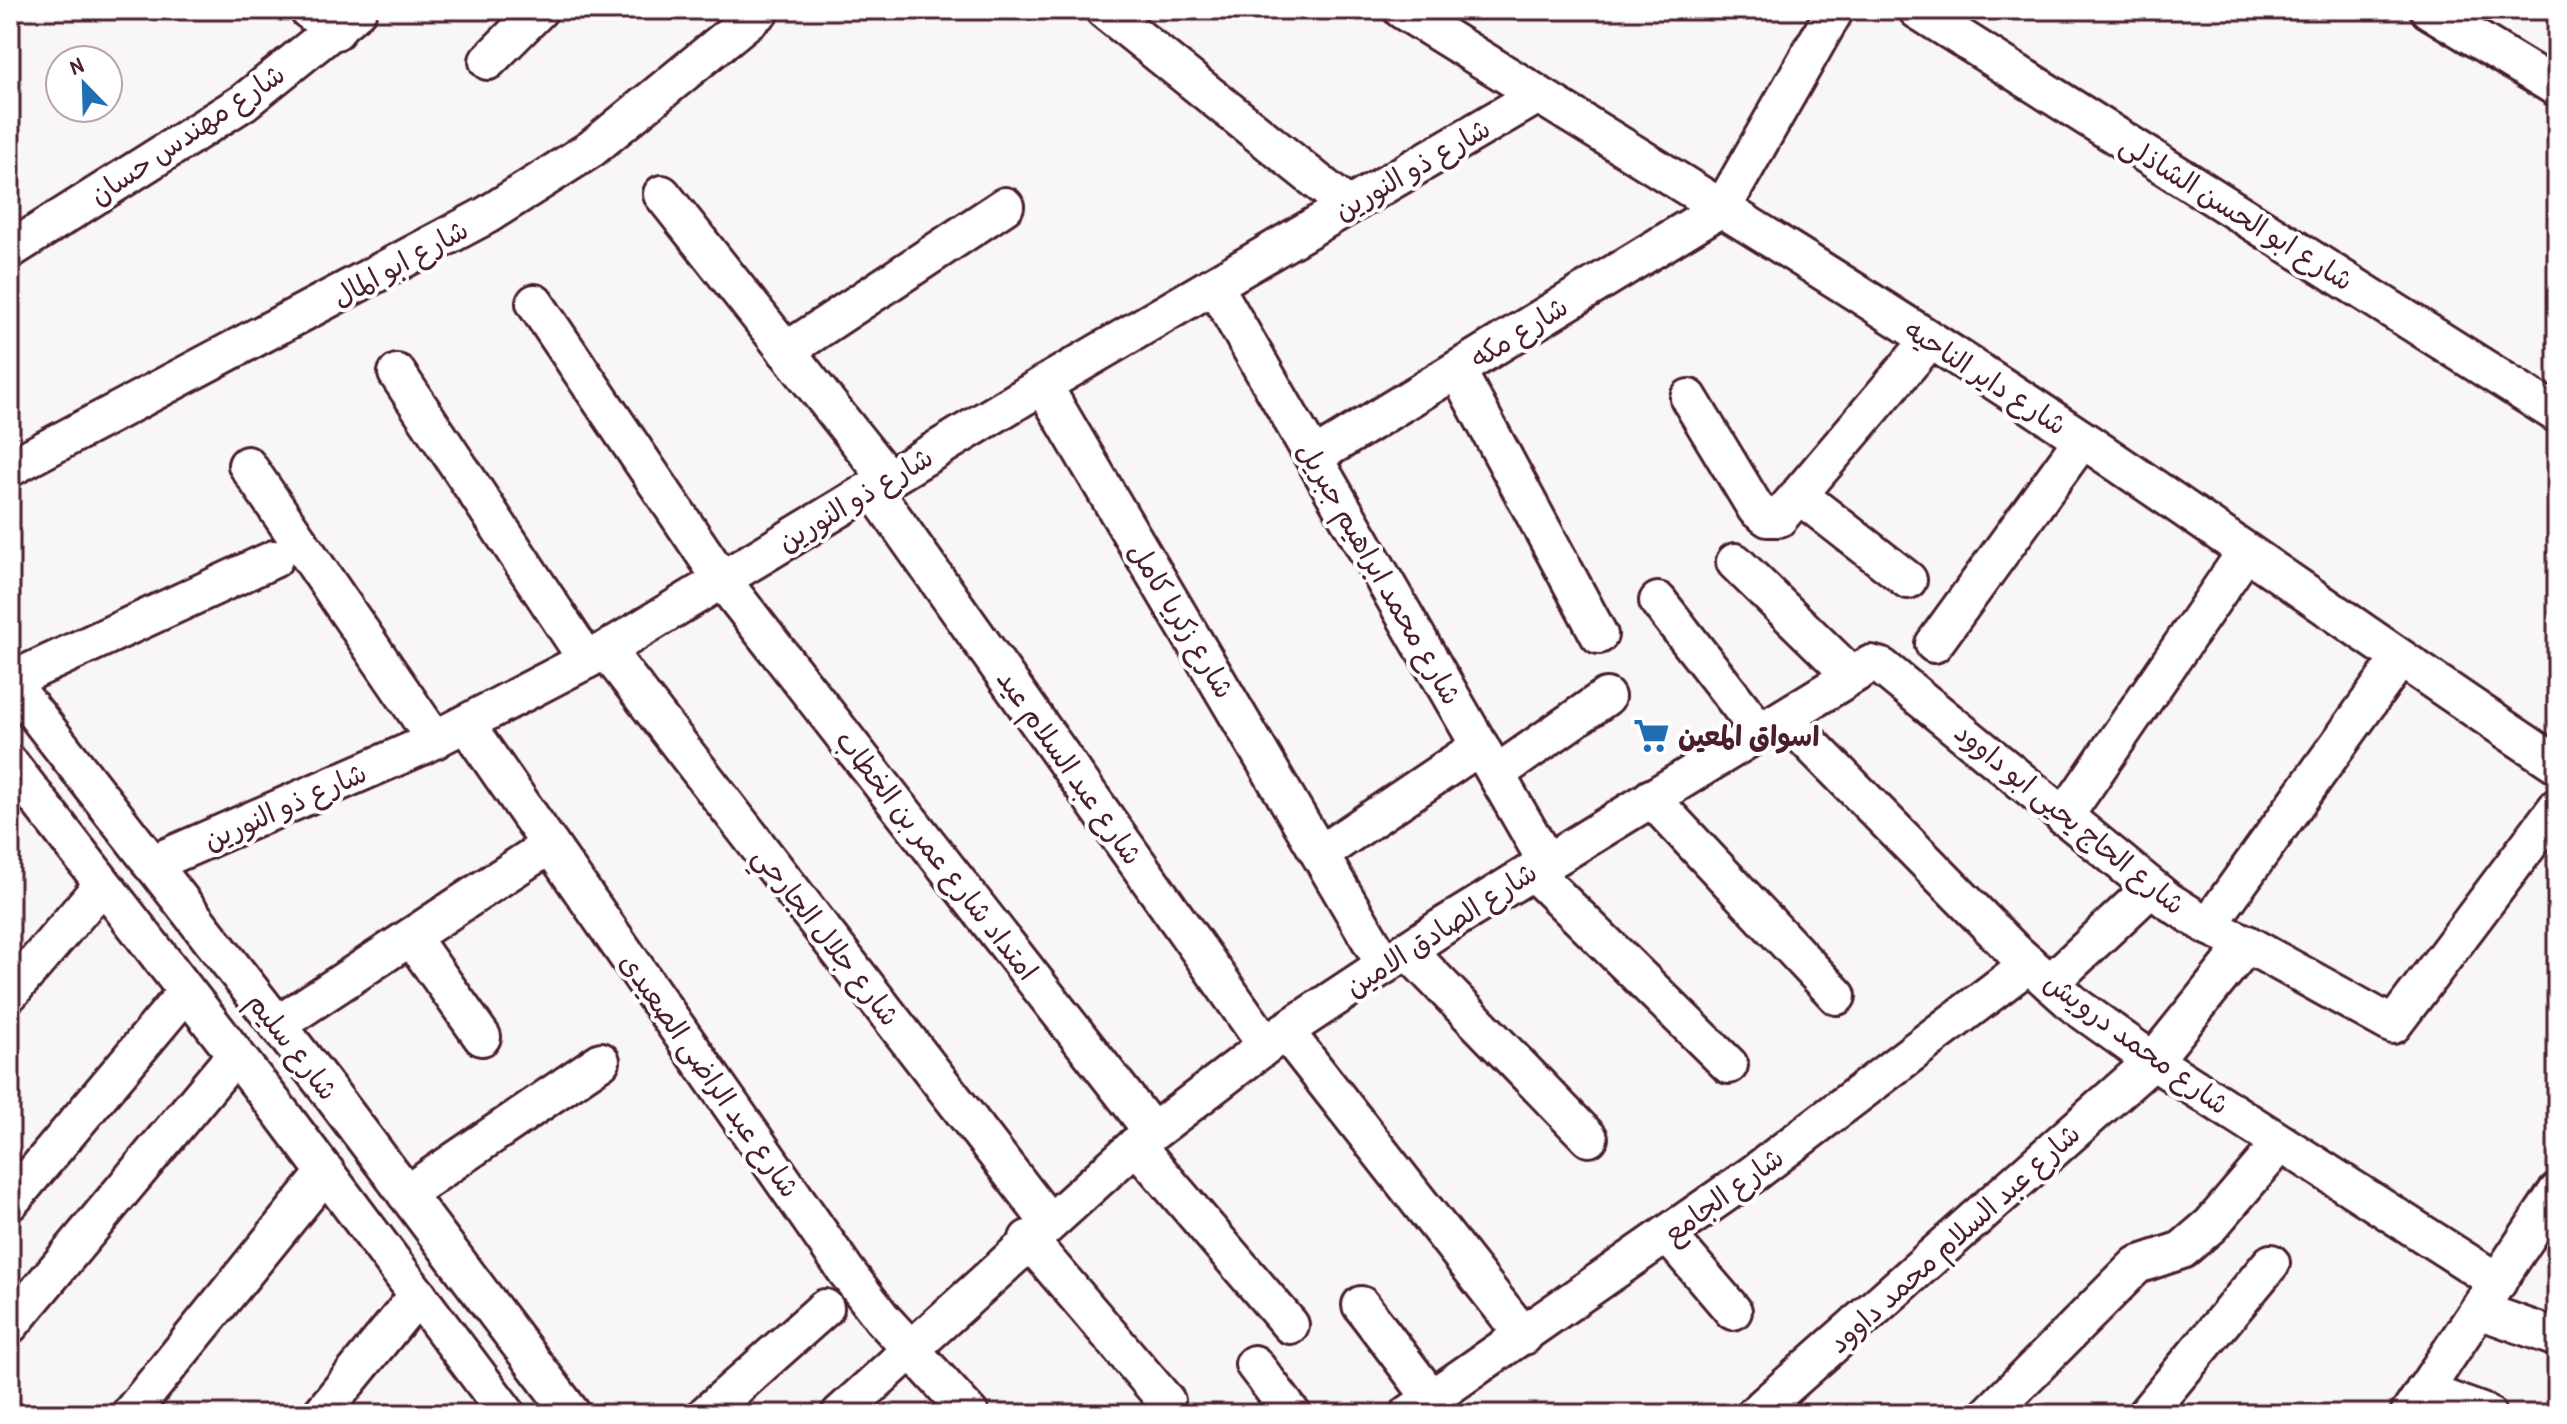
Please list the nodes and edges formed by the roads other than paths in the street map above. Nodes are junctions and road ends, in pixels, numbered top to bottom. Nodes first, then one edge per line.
1 (308, 10) edge
2 (539, 10) edge
3 (761, 10) edge
4 (1104, 10) edge
5 (1402, 10) edge
6 (1835, 10) edge
7 (1917, 10) edge
8 (2429, 10) edge
9 (347, 20) edge
10 (488, 61) dead end
11 (2557, 88) edge
12 (1538, 95) junction
13 (662, 194) dead end
14 (1005, 206) dead end
15 (1348, 206) junction
16 (1723, 207) junction
17 (10, 250) edge
18 (1214, 285) junction
19 (535, 303) dead end
20 (1929, 341) junction
21 (786, 351) junction
22 (1457, 370) junction
23 (397, 373) dead end
24 (1043, 385) junction
25 (1689, 398) dead end
26 (2557, 414) edge
27 (2082, 440) junction
28 (1314, 457) junction
29 (247, 465) dead end
30 (10, 468) edge
31 (880, 484) junction
32 (1799, 495) junction
33 (2245, 553) junction
34 (274, 559) dead end
35 (1735, 562) dead end
36 (722, 580) junction
37 (1908, 580) dead end
38 (1658, 601) dead end
39 (1599, 635) dead end
40 (1934, 644) dead end
41 (597, 655) junction
42 (2399, 660) junction
43 (1866, 670) junction
44 (10, 681) edge
45 (1606, 697) dead end
46 (1772, 725) junction
47 (450, 732) junction
48 (1488, 760) junction
49 (10, 764) edge
50 (2557, 764) edge
51 (1651, 798) junction
52 (2557, 807) edge
53 (2064, 817) junction
54 (550, 845) junction
55 (1320, 854) junction
56 (151, 864) junction
57 (1539, 866) junction
58 (102, 885) junction
59 (2151, 888) junction
60 (2208, 926) junction
61 (411, 937) junction
62 (2247, 944) junction
63 (1396, 957) junction
64 (2039, 974) junction
65 (186, 992) junction
66 (10, 993) edge
67 (1837, 996) dead end
68 (277, 1025) junction
69 (482, 1037) dead end
70 (1275, 1038) junction
71 (235, 1055) junction
72 (601, 1061) dead end
73 (2153, 1061) junction
74 (1729, 1065) dead end
75 (1144, 1138) junction
76 (1589, 1138) dead end
77 (2281, 1143) junction
78 (326, 1172) junction
79 (2557, 1192) edge
80 (406, 1194) junction
81 (10, 1202) edge
82 (1038, 1230) junction
83 (1668, 1235) junction
84 (2271, 1263) dead end
85 (418, 1295) junction
86 (2488, 1296) junction
87 (1361, 1305) dead end
88 (825, 1308) dead end
89 (1733, 1311) dead end
90 (10, 1325) edge
91 (1290, 1325) dead end
92 (1524, 1336) junction
93 (2557, 1338) edge
94 (909, 1348) junction
95 (1254, 1364) dead end
96 (1166, 1401) dead end
97 (2416, 1402) edge
98 (1421, 1406) edge
99 (130, 1414) edge
100 (321, 1414) edge
101 (507, 1414) edge
102 (572, 1414) edge
103 (706, 1414) edge
104 (840, 1414) edge
105 (970, 1414) edge
106 (1292, 1414) edge
107 (1755, 1414) edge
108 (1989, 1414) edge
109 (2146, 1414) edge
110 (2487, 1414) edge

1 - 9 street
2 - 10 street
3 - 30 street, شارع ابو المال
4 - 15 street
5 - 12 street, شارع داير الناحيه
6 - 16 street
7 - 26 street, شارع ابو الحسن الشاذلى
8 - 11 street
9 - 17 street, شارع مهندس حسان
12 - 15 street, شارع ذو النورين
12 - 16 street, شارع داير الناحيه
13 - 21 street, شارع عبد السلام عيد
14 - 21 street
15 - 18 street, شارع ذو النورين
16 - 20 street, شارع داير الناحيه
16 - 22 street, شارع مكه
18 - 24 street, شارع ذو النورين
18 - 28 street, شارع محمد ابراهيم جبريل
19 - 36 street, امتداد شارع عمر بن الخطاب
20 - 27 street, شارع داير الناحيه
20 - 32 street
21 - 31 street, شارع عبد السلام عيد
22 - 28 street, شارع مكه
22 - 39 street
23 - 41 street, شارع جلال الجارحي
24 - 31 street, شارع ذو النورين
24 - 55 street, شارع زكريا كامل
25 - 32 street
27 - 33 street, شارع داير الناحيه
27 - 40 street
28 - 48 street, شارع محمد ابراهيم جبريل
29 - 47 street, شارع عبد الراضى الصعيدى
31 - 36 street, شارع ذو النورين
31 - 70 street, شارع عبد السلام عيد
32 - 37 street
33 - 42 street, شارع داير الناحيه
33 - 53 street
34 - 44 street
35 - 43 street
36 - 41 street, شارع ذو النورين
36 - 75 street, امتداد شارع عمر بن الخطاب
38 - 46 street, شارع محمد درويش
41 - 47 street, شارع ذو النورين
41 - 82 street, شارع جلال الجارحي
42 - 50 street, شارع داير الناحيه
42 - 60 street
43 - 46 street, شارع الصادق الامين
43 - 53 street, شارع الحاج يحيى ابو داوود
44 - 56 street, شارع سليم
45 - 48 street
46 - 51 street, شارع الصادق الامين
46 - 64 street, شارع محمد درويش
47 - 54 street, شارع عبد الراضى الصعيدى
47 - 56 street, شارع ذو النورين
48 - 55 street
48 - 57 street, شارع محمد ابراهيم جبريل
49 - 58 street, شارع سليم
51 - 57 street, شارع الصادق الامين
51 - 67 street
52 - 62 street, شارع الحاج يحيى ابو داوود
53 - 59 street, شارع الحاج يحيى ابو داوود
54 - 61 street
54 - 94 street, شارع عبد الراضى الصعيدى
55 - 63 street, شارع زكريا كامل
56 - 68 street, شارع سليم
57 - 63 street, شارع الصادق الامين
57 - 74 street, شارع محمد ابراهيم جبريل
58 - 65 street, شارع سليم
58 - 66 street
59 - 60 street, شارع الحاج يحيى ابو داوود
59 - 64 street, شارع الجامع
60 - 62 street, شارع الحاج يحيى ابو داوود
61 - 68 street
61 - 69 street
62 - 73 street, شارع عبد السلام محمد داوود
63 - 70 street, شارع الصادق الامين
63 - 76 street, شارع زكريا كامل
64 - 73 street, شارع محمد درويش
64 - 83 street, شارع الجامع
65 - 71 street, شارع سليم
65 - 81 street
68 - 80 street, شارع سليم
70 - 75 street, شارع الصادق الامين
70 - 92 street, شارع عبد السلام عيد
71 - 78 street, شارع سليم
71 - 90 street
72 - 80 street
73 - 77 street, شارع محمد درويش
73 - 107 street, شارع عبد السلام محمد داوود
75 - 82 street, شارع الصادق الامين
75 - 91 street, امتداد شارع عمر بن الخطاب
77 - 86 street, شارع محمد درويش
77 - 108 street
78 - 85 street, شارع سليم
78 - 99 street
79 - 86 street
80 - 102 street, شارع سليم
82 - 94 street, شارع الصادق الامين
82 - 96 street, شارع جلال الجارحي
83 - 89 street
83 - 92 street, شارع الجامع
84 - 109 street
85 - 100 street
85 - 101 street, شارع سليم
86 - 93 street, شارع محمد درويش
86 - 97 street
87 - 98 street
88 - 103 street
92 - 98 street, شارع الجامع
94 - 104 street, شارع الصادق الامين
94 - 105 street, شارع عبد الراضى الصعيدى
95 - 106 street
97 - 110 street

